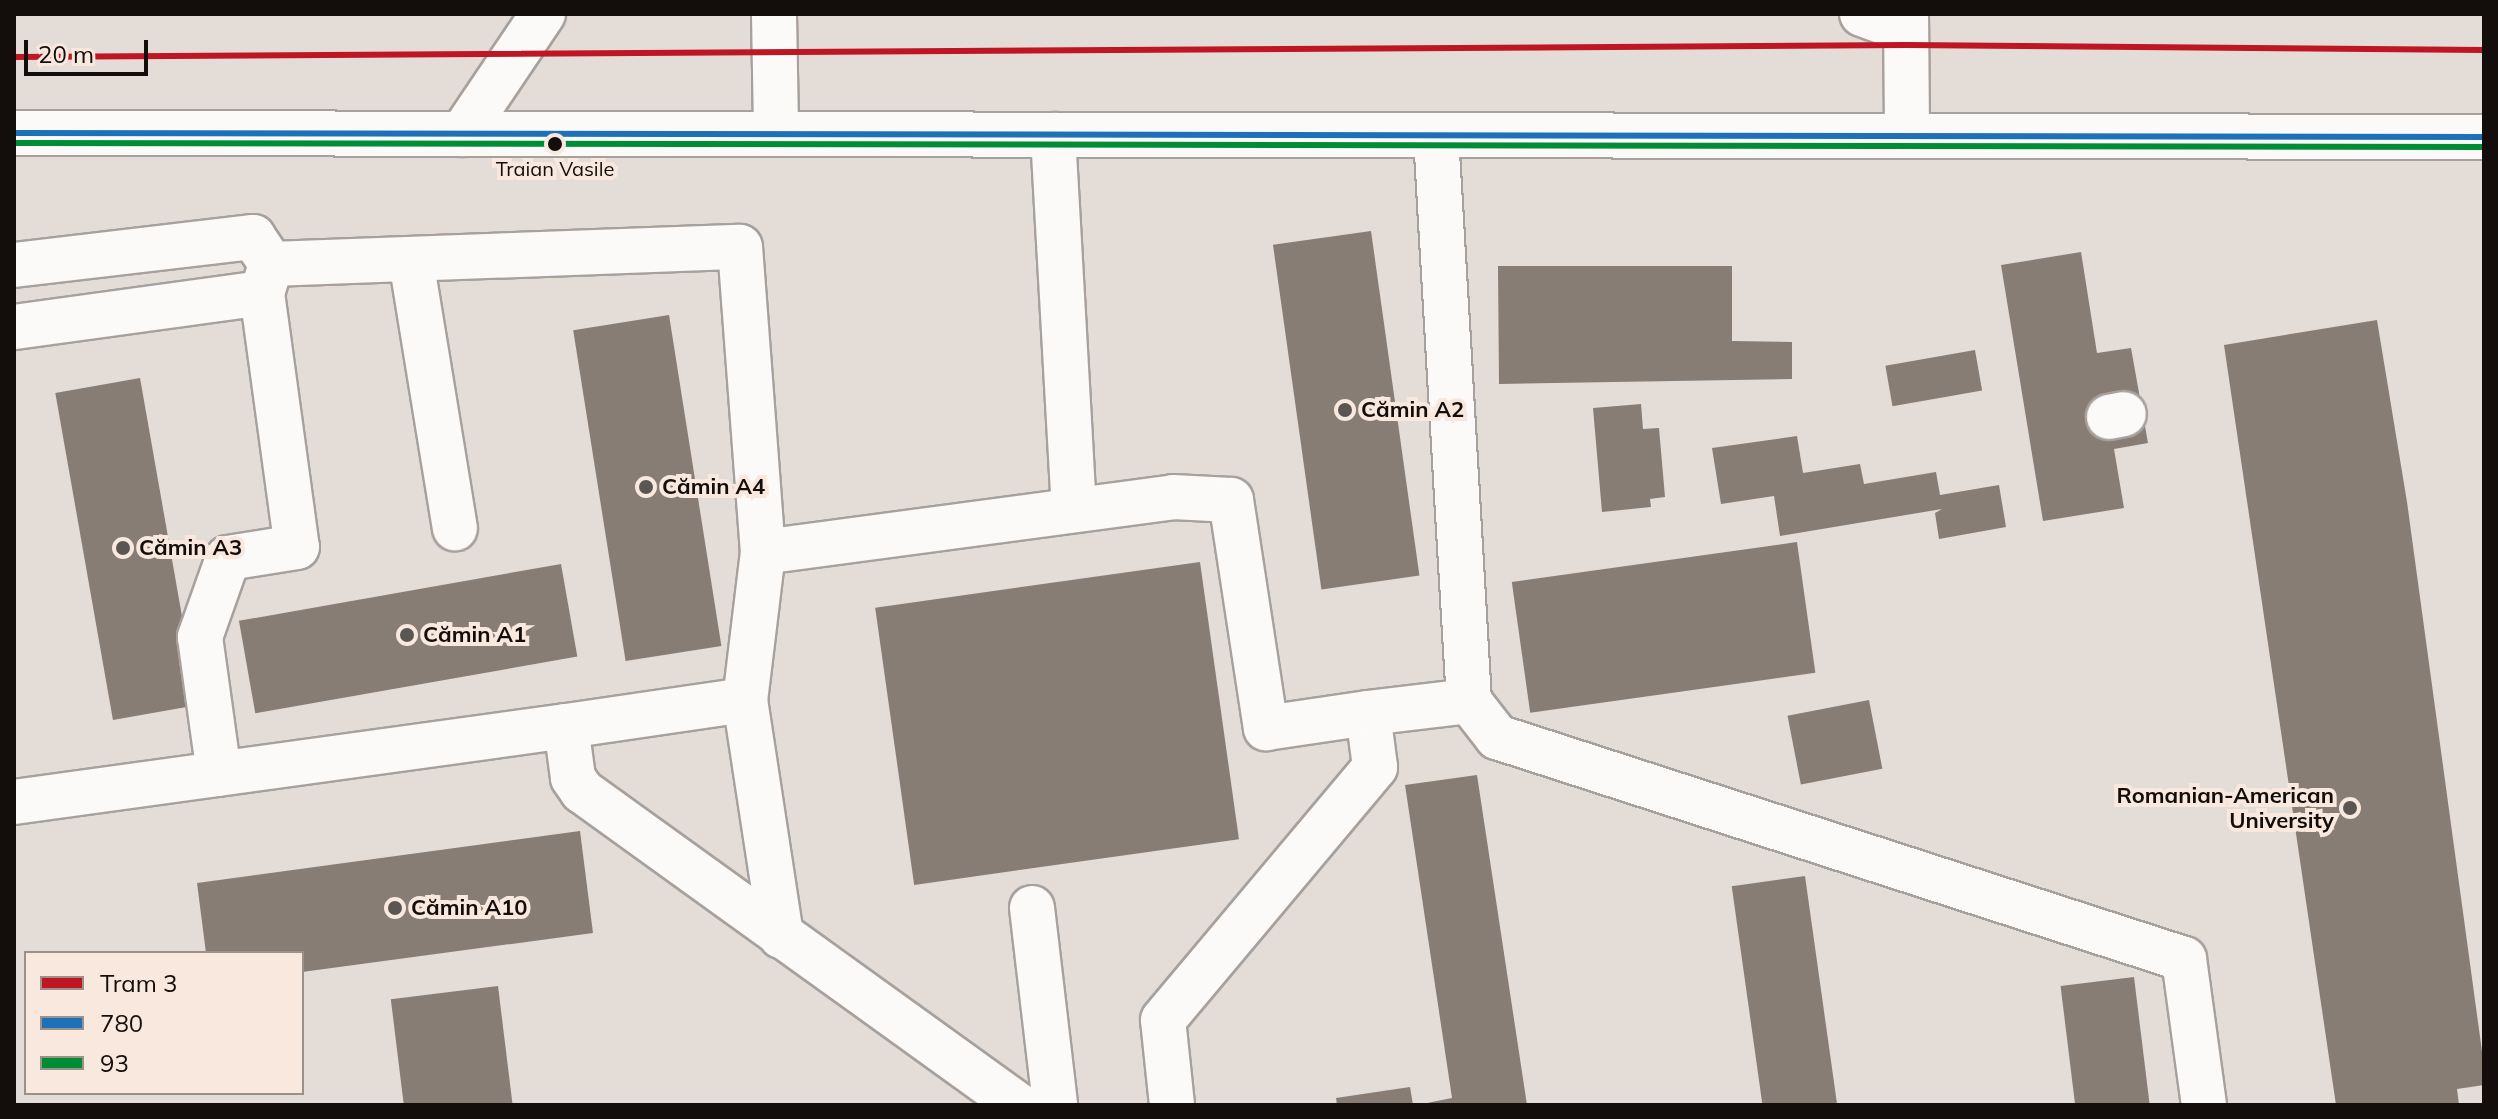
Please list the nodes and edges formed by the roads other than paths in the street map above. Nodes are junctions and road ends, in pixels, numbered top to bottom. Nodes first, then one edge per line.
1 (543, 14) edge
2 (774, 14) edge
3 (1862, 14) edge
4 (1906, 22) edge
5 (14, 133) edge
6 (462, 134) junction
7 (776, 134) junction
8 (1053, 135) junction
9 (1436, 135) junction
10 (1907, 136) junction
11 (2484, 137) edge
12 (411, 260) junction
13 (14, 265) edge
14 (266, 279) junction
15 (14, 327) edge
16 (1074, 508) junction
17 (455, 528) dead end
18 (763, 552) junction
19 (745, 700) junction
20 (1469, 701) junction
21 (1368, 713) junction
22 (566, 726) junction
23 (219, 774) junction
24 (14, 802) edge
25 (1032, 908) dead end
26 (781, 936) junction
27 (1018, 1105) edge
28 (1055, 1105) edge
29 (1172, 1105) edge
30 (2204, 1105) edge

1 - 6 street
2 - 7 street
3 - 4 street
4 - 10 street
5 - 6 street
6 - 7 street
7 - 8 street
8 - 9 street
8 - 16 street
9 - 10 street
9 - 20 street
10 - 11 street
12 - 14 street
12 - 17 street
12 - 18 street
13 - 14 street
14 - 15 street
14 - 23 street
16 - 18 street
16 - 21 street
18 - 19 street
19 - 22 street
19 - 26 street
20 - 21 street
20 - 30 street
21 - 29 street
22 - 23 street
22 - 26 street
23 - 24 street
25 - 28 street
26 - 27 street

